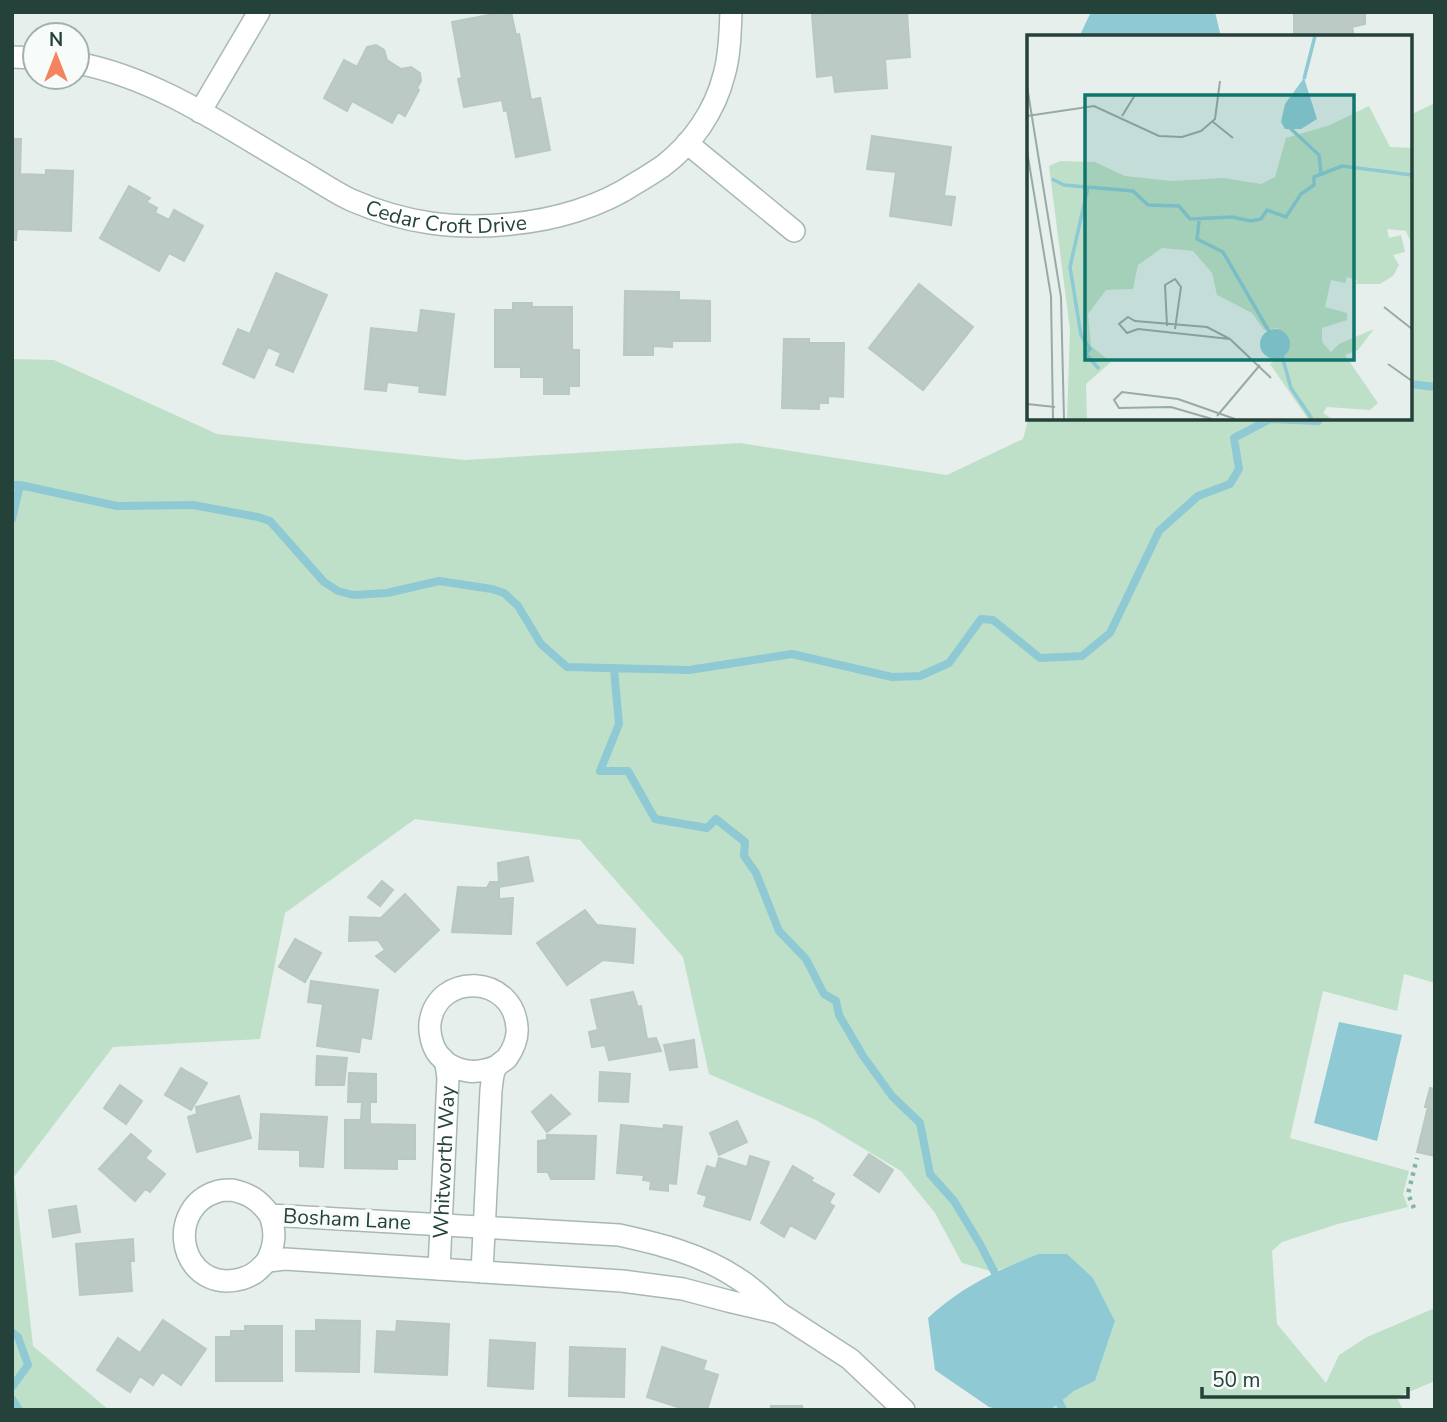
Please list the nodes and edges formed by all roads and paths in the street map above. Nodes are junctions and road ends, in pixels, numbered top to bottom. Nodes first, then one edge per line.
1 (259, 12) edge
2 (731, 12) edge
3 (91, 66) edge
4 (200, 112) junction
5 (687, 143) junction
6 (794, 230) dead end
7 (445, 1062) junction
8 (495, 1067) junction
9 (1417, 1157) dead end
10 (1414, 1208) dead end
11 (270, 1215) junction
12 (441, 1225) junction
13 (484, 1227) junction
14 (267, 1261) junction
15 (439, 1269) junction
16 (482, 1272) junction
17 (779, 1313) junction
18 (904, 1410) edge

1 - 4 street
2 - 5 street, Cedar Croft Drive
3 - 4 street, Cedar Croft Drive
4 - 5 street, Cedar Croft Drive
5 - 6 street
7 - 8 street
7 - 8 street, Whitworth Way
7 - 12 street, Whitworth Way
8 - 13 street, Whitworth Way
9 - 10 path
11 - 12 street, Bosham Lane
11 - 14 street
11 - 14 street, Bosham Lane
12 - 13 street, Bosham Lane
12 - 15 street, Whitworth Way
13 - 16 street, Whitworth Way
13 - 17 street, Bosham Lane
14 - 15 street, Bosham Lane
15 - 16 street, Bosham Lane
16 - 17 street, Bosham Lane
17 - 18 street, Bosham Lane

